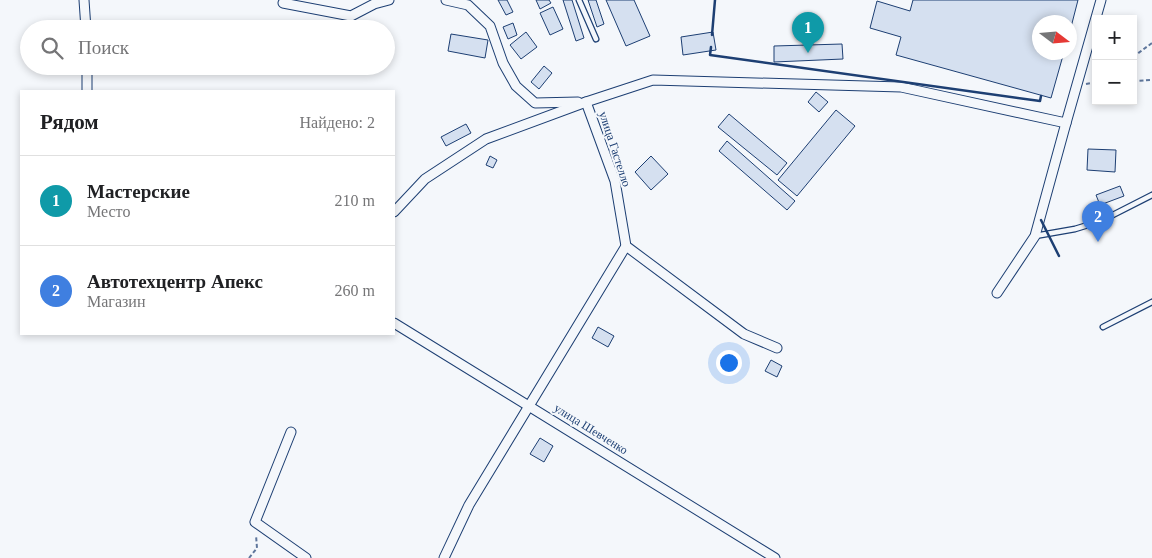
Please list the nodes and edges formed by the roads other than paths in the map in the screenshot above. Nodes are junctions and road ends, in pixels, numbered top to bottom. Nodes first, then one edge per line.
1 (84, 0) edge
2 (389, 0) edge
3 (446, 0) edge
4 (579, 0) edge
5 (1101, 0) edge
6 (283, 3) dead end
7 (85, 20) edge
8 (596, 39) dead end
9 (87, 75) edge
10 (87, 90) edge
11 (586, 102) junction
12 (1066, 122) junction
13 (1152, 195) edge
14 (395, 211) edge
15 (1035, 236) junction
16 (626, 246) junction
17 (996, 294) dead end
18 (1152, 302) edge
19 (395, 325) edge
20 (1103, 327) dead end
21 (777, 348) dead end
22 (530, 406) junction
23 (291, 432) dead end
24 (306, 558) edge
25 (444, 558) edge
26 (774, 558) edge

1 - 7 street
2 - 6 street
3 - 11 street, улица Гастелло
4 - 8 lane
5 - 12 street
9 - 10 street
11 - 12 street
11 - 14 street
11 - 16 street, улица Гастелло
12 - 15 street
13 - 15 lane
15 - 17 street
16 - 21 street
16 - 22 street
18 - 20 lane
19 - 22 street, улица Шевченко
22 - 25 street
22 - 26 street, улица Шевченко
23 - 24 street

